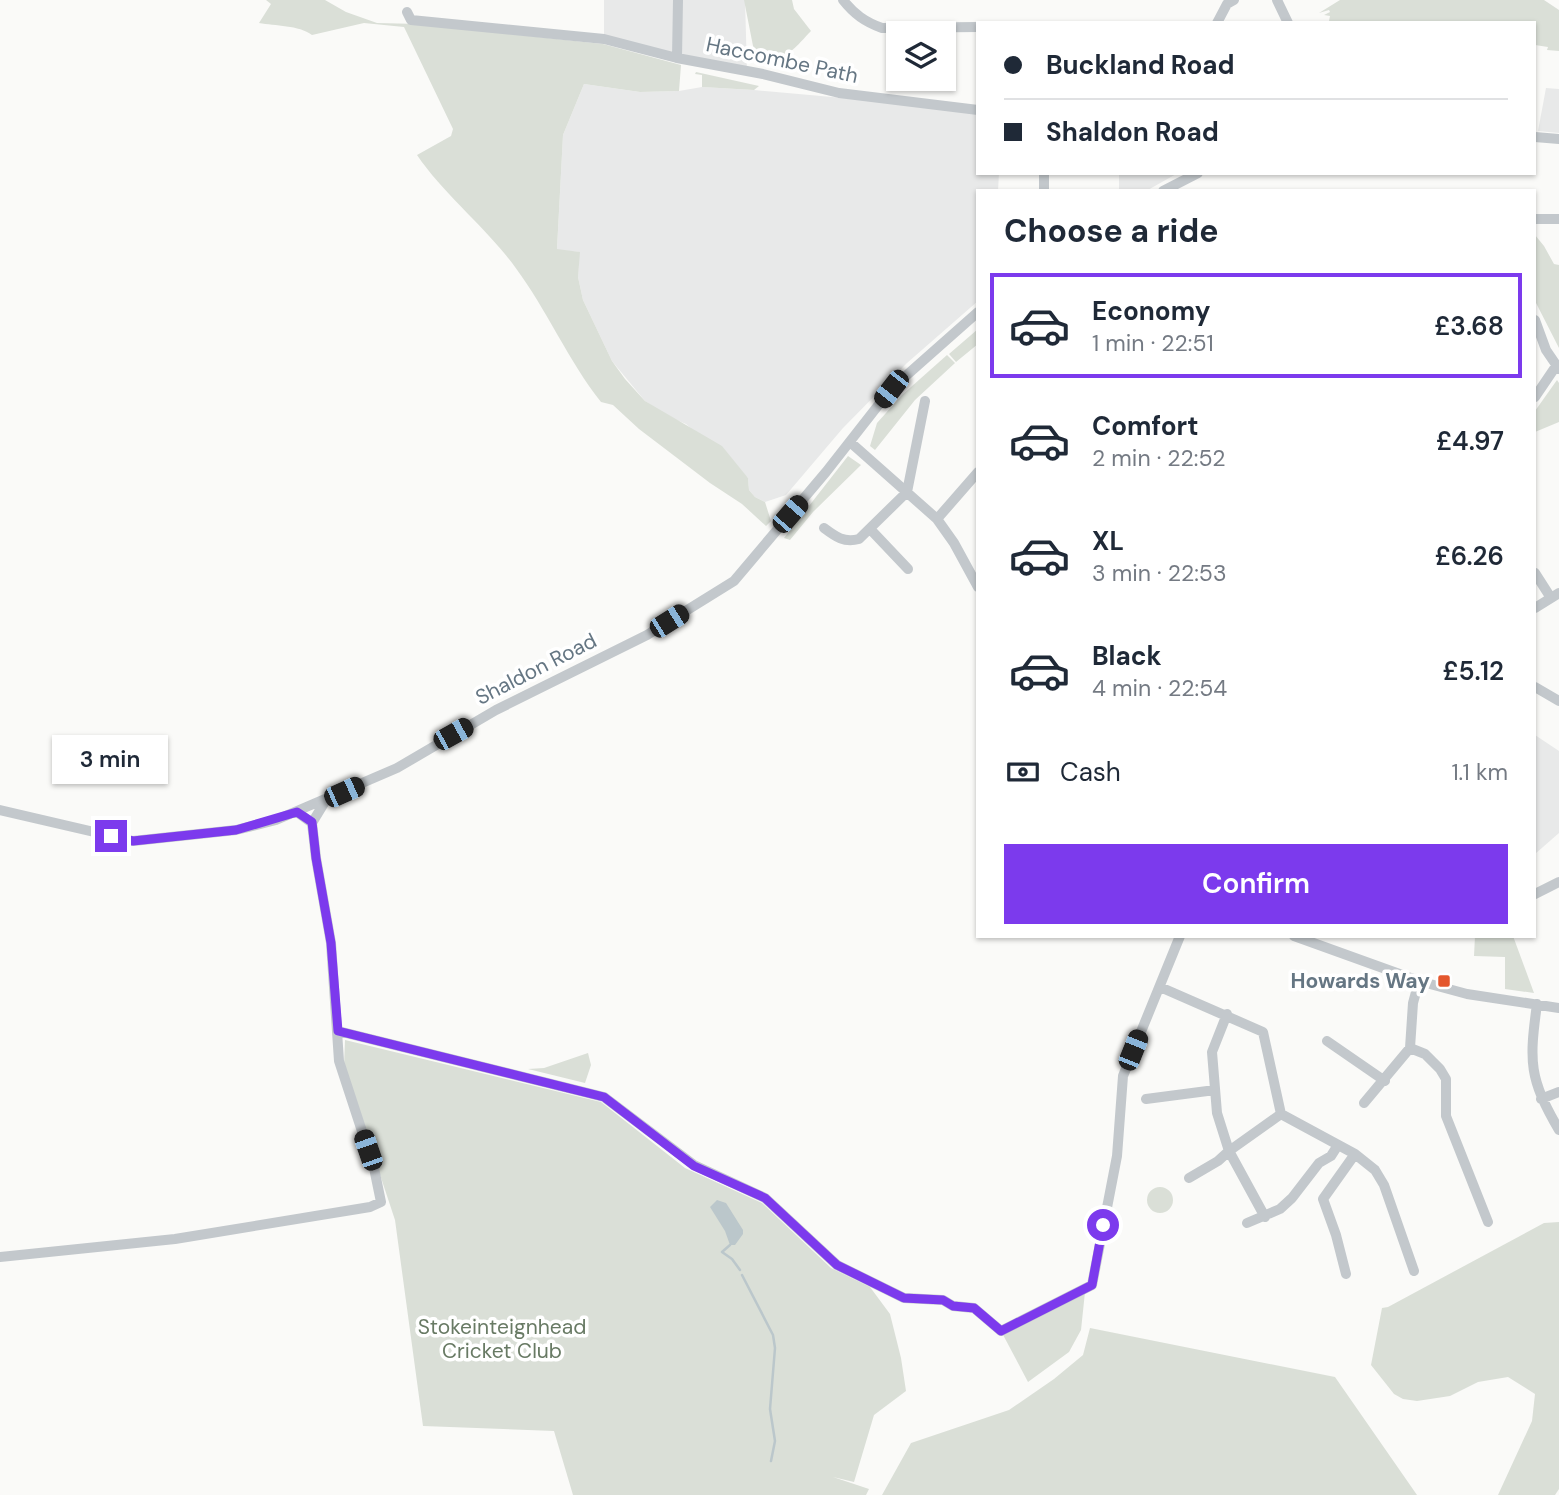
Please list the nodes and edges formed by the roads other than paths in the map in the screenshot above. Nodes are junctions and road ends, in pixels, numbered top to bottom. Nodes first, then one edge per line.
1 (678, 0) edge
2 (843, 0) edge
3 (1234, 0) edge
4 (1277, 0) edge
5 (407, 12) dead end
6 (1218, 21) edge
7 (1287, 21) edge
8 (976, 27) edge
9 (677, 58) junction
10 (976, 110) edge
11 (1536, 137) edge
12 (1559, 139) edge
13 (1194, 175) edge
14 (1167, 189) edge
15 (1536, 219) edge
16 (1559, 219) edge
17 (976, 314) edge
18 (1536, 326) edge
19 (1558, 368) edge
20 (1536, 396) edge
21 (925, 401) dead end
22 (850, 442) junction
23 (976, 474) edge
24 (907, 492) junction
25 (937, 519) junction
26 (824, 528) dead end
27 (871, 530) junction
28 (908, 569) dead end
29 (1536, 574) edge
30 (976, 583) edge
31 (1555, 596) edge
32 (1536, 607) edge
33 (1536, 688) edge
34 (1559, 701) edge
35 (326, 800) junction
36 (0, 810) edge
37 (297, 812) junction
38 (312, 822) junction
39 (1556, 884) edge
40 (1536, 894) edge
41 (1559, 896) edge
42 (1179, 938) edge
43 (1300, 938) edge
44 (1419, 981) junction
45 (1160, 987) junction
46 (1537, 1004) junction
47 (1559, 1008) edge
48 (1227, 1014) junction
49 (338, 1031) junction
50 (1326, 1041) dead end
51 (1410, 1048) junction
52 (1385, 1081) junction
53 (1215, 1090) junction
54 (1559, 1092) edge
55 (1146, 1099) dead end
56 (1541, 1099) junction
57 (1364, 1103) dead end
58 (1280, 1114) junction
59 (1559, 1130) edge
60 (1338, 1145) junction
61 (1229, 1151) junction
62 (1355, 1154) junction
63 (1189, 1178) dead end
64 (1265, 1217) junction
65 (1488, 1222) dead end
66 (1247, 1223) dead end
67 (0, 1257) edge
68 (1414, 1271) dead end
69 (1346, 1274) dead end

1 - 9 street, Haccombe Path
2 - 8 street
3 - 6 street
4 - 7 street
5 - 9 street
9 - 10 street, Haccombe Path
11 - 12 street
13 - 14 street
15 - 16 street
17 - 22 street, Shaldon Road
18 - 19 street
19 - 20 street
21 - 24 street
22 - 24 street
22 - 35 street, Shaldon Road
23 - 25 street
24 - 25 street
24 - 27 street
25 - 30 street
26 - 27 street
27 - 28 street
29 - 31 street
31 - 32 street
33 - 34 street
35 - 37 street, Shaldon Road
35 - 38 street
36 - 37 street, Shaldon Road
37 - 38 street
38 - 49 street
39 - 40 street
39 - 41 street
42 - 45 street
43 - 44 street
44 - 46 street
44 - 51 street
45 - 48 street
45 - 49 street
46 - 47 street
46 - 56 street
48 - 53 street
48 - 58 street
49 - 67 street
50 - 52 street
51 - 52 street
51 - 65 street
52 - 57 street
53 - 55 street
53 - 61 street
54 - 56 street
56 - 59 street
58 - 60 street
58 - 61 street
60 - 62 street
60 - 64 street
61 - 63 street
61 - 64 street
62 - 68 street
62 - 69 street
64 - 66 street

